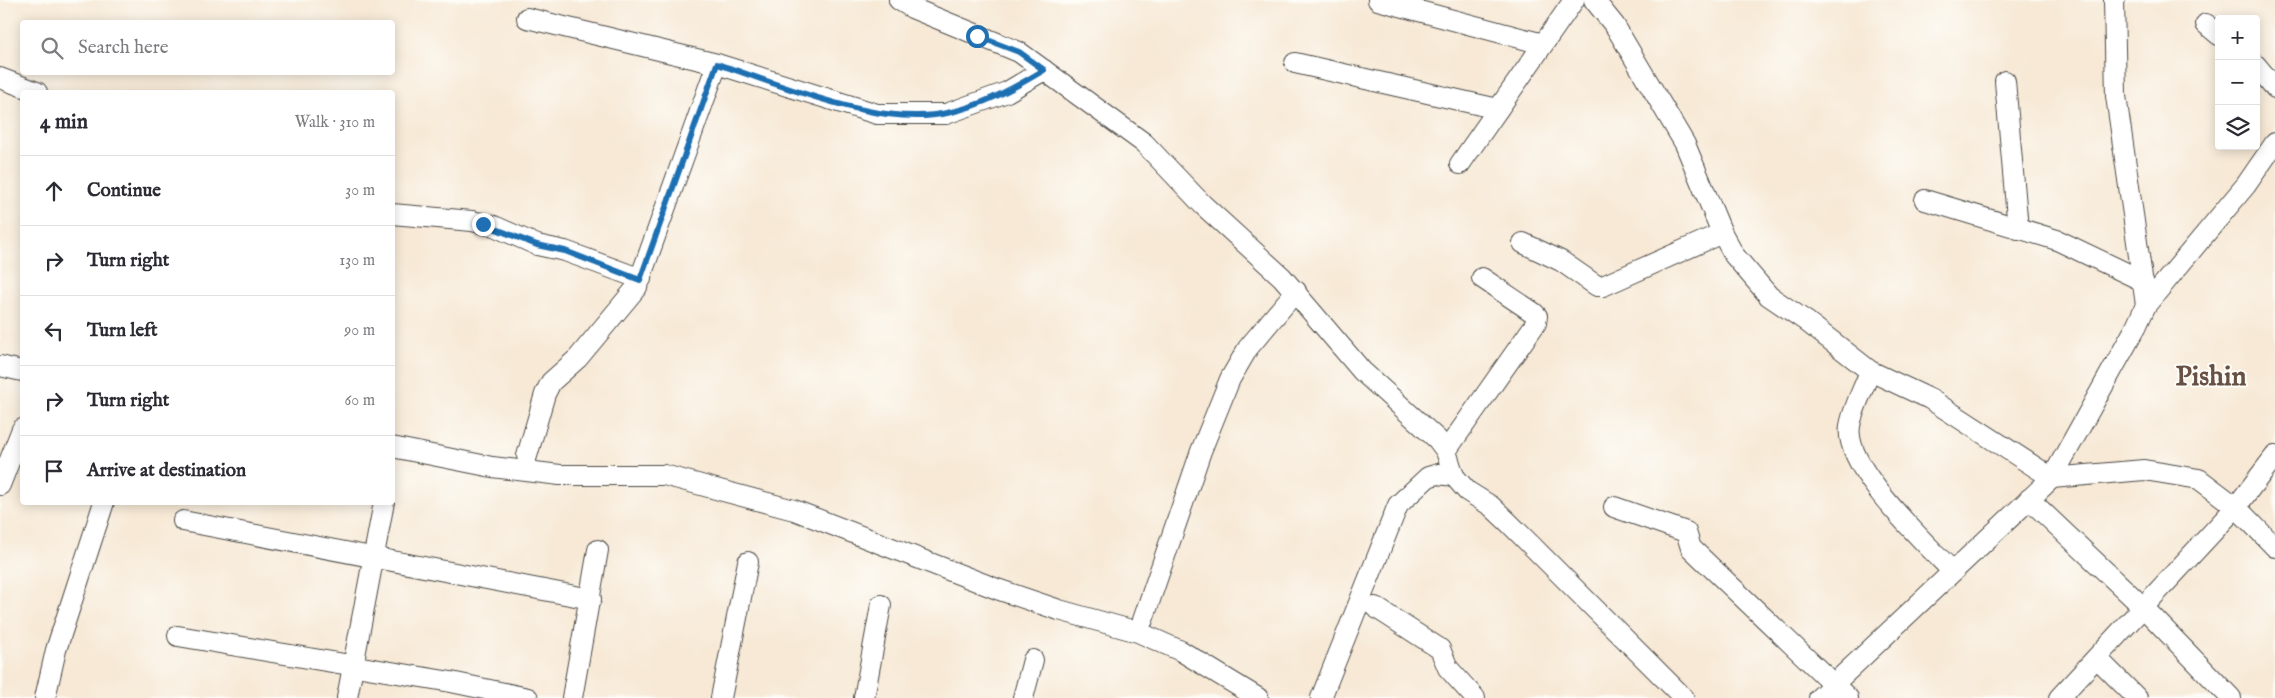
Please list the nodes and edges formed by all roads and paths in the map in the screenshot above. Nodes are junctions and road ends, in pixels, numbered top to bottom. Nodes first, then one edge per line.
1 (900, 0) edge
2 (1378, 0) edge
3 (1574, 0) edge
4 (1594, 0) edge
5 (2114, 0) edge
6 (527, 18) dead end
7 (1543, 44) junction
8 (1295, 63) dead end
9 (717, 64) junction
10 (1044, 70) junction
11 (2260, 70) edge
12 (0, 78) edge
13 (2005, 81) dead end
14 (2275, 88) edge
15 (32, 90) edge
16 (1498, 109) junction
17 (2275, 143) edge
18 (1460, 164) dead end
19 (1925, 200) dead end
20 (395, 214) edge
21 (2018, 229) junction
22 (1722, 233) junction
23 (1523, 243) dead end
24 (1482, 278) dead end
25 (640, 280) junction
26 (2143, 281) junction
27 (1296, 292) junction
28 (2146, 305) junction
29 (0, 366) edge
30 (20, 371) edge
31 (1870, 371) junction
32 (20, 434) edge
33 (395, 448) edge
34 (1446, 451) junction
35 (527, 456) dead end
36 (2275, 456) edge
37 (1454, 476) junction
38 (2052, 478) junction
39 (0, 485) edge
40 (2029, 499) junction
41 (103, 505) edge
42 (384, 505) edge
43 (1614, 507) dead end
44 (2236, 507) junction
45 (183, 521) dead end
46 (2275, 547) edge
47 (598, 550) dead end
48 (375, 559) junction
49 (748, 562) dead end
50 (1952, 571) junction
51 (591, 599) junction
52 (881, 605) dead end
53 (1375, 607) dead end
54 (2144, 608) junction
55 (1143, 620) dead end
56 (178, 636) dead end
57 (2097, 658) junction
58 (1033, 660) dead end
59 (353, 666) junction
60 (1834, 682) junction
61 (45, 698) edge
62 (347, 698) edge
63 (528, 698) edge
64 (572, 698) edge
65 (721, 698) edge
66 (864, 698) edge
67 (1024, 698) edge
68 (1258, 698) edge
69 (1321, 698) edge
70 (1475, 698) edge
71 (1684, 698) edge
72 (1819, 698) edge
73 (1848, 698) edge
74 (2059, 698) edge
75 (2137, 698) edge
76 (2231, 698) edge

1 - 10 street
2 - 7 street
3 - 7 street
4 - 22 street
5 - 26 street
6 - 9 street
7 - 16 street
8 - 16 street
9 - 10 street
9 - 25 street
10 - 27 street
11 - 14 street
12 - 15 street
13 - 21 street
16 - 18 street
17 - 28 street
19 - 21 street
20 - 25 street
21 - 26 street
22 - 23 street
22 - 31 street
24 - 34 street
25 - 35 street
26 - 28 street
27 - 34 street
27 - 55 street
28 - 38 street
29 - 30 street
31 - 38 street
31 - 50 street
32 - 39 street
33 - 68 street
34 - 37 street
36 - 44 street
37 - 69 street
37 - 71 street
38 - 40 street
38 - 44 street
40 - 50 street
40 - 54 street
41 - 61 street
42 - 48 street
43 - 60 street
44 - 46 street
44 - 54 street
45 - 48 street
47 - 51 street
48 - 51 street
48 - 59 street
49 - 65 street
50 - 60 street
51 - 64 street
52 - 66 street
53 - 70 street
54 - 57 street
54 - 76 street
56 - 59 street
57 - 74 street
57 - 75 street
58 - 67 street
59 - 62 street
59 - 63 street
60 - 72 street
60 - 73 street

